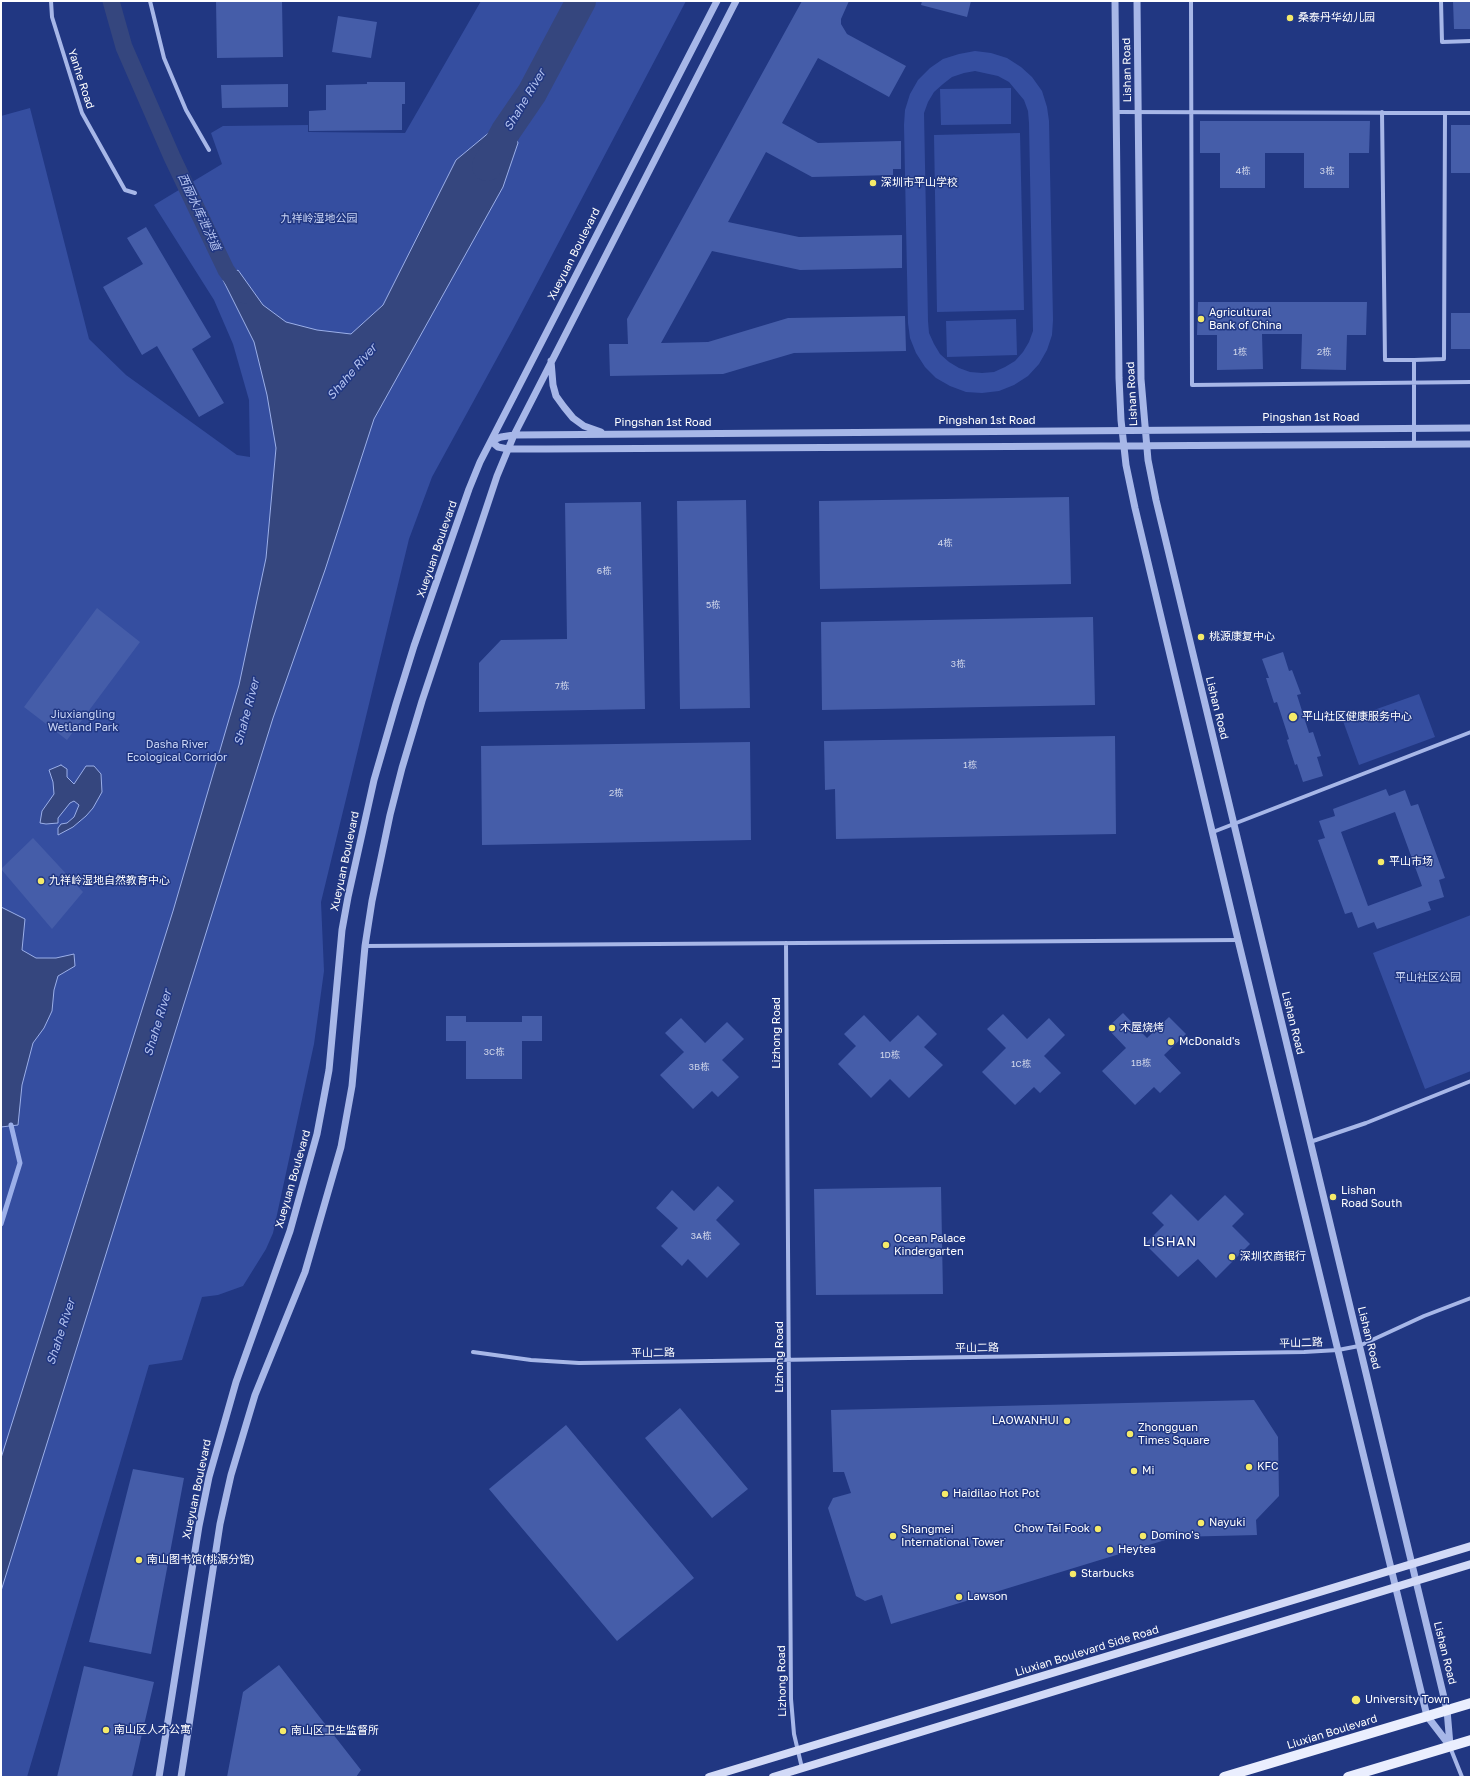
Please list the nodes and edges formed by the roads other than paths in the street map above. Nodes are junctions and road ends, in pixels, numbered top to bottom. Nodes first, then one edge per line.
1 (51, 1) edge
2 (150, 1) edge
3 (717, 1) edge
4 (736, 1) edge
5 (1115, 1) edge
6 (1137, 1) edge
7 (1192, 1) edge
8 (1441, 1) edge
9 (1471, 41) edge
10 (1116, 112) junction
11 (1138, 112) junction
12 (1192, 112) junction
13 (1382, 112) junction
14 (1445, 113) junction
15 (1471, 113) edge
16 (209, 150) dead end
17 (135, 193) dead end
18 (551, 360) junction
19 (1414, 360) junction
20 (1471, 382) edge
21 (1414, 383) junction
22 (1471, 428) edge
23 (1414, 429) junction
24 (1122, 431) junction
25 (1145, 431) junction
26 (514, 435) junction
27 (612, 435) junction
28 (491, 441) junction
29 (1414, 444) junction
30 (1471, 444) edge
31 (1124, 446) junction
32 (1147, 446) junction
33 (508, 449) junction
34 (1471, 732) edge
35 (1233, 823) junction
36 (1213, 832) junction
37 (1238, 940) junction
38 (786, 944) junction
39 (365, 946) junction
40 (1471, 1081) edge
41 (1310, 1142) junction
42 (1471, 1298) edge
43 (1359, 1346) junction
44 (1338, 1350) junction
45 (473, 1352) dead end
46 (789, 1360) junction
47 (1471, 1546) edge
48 (1412, 1563) junction
49 (1471, 1564) edge
50 (1391, 1569) junction
51 (1416, 1581) junction
52 (1395, 1587) junction
53 (1471, 1702) edge
54 (1447, 1710) junction
55 (1427, 1716) junction
56 (1471, 1740) edge
57 (1450, 1746) junction
58 (797, 1751) junction
59 (802, 1768) junction
60 (159, 1777) edge
61 (181, 1777) edge
62 (709, 1777) edge
63 (774, 1777) edge
64 (1224, 1777) edge
65 (1348, 1777) edge
66 (1462, 1777) edge

1 - 17 street, Yanhe Road
2 - 16 street
3 - 28 street, Xueyuan Boulevard
4 - 18 street
5 - 10 street, Lishan Road
6 - 11 street, Lishan Road
7 - 12 street
8 - 9 street
10 - 11 street
10 - 24 street, Lishan Road
11 - 12 street
11 - 25 street, Lishan Road
12 - 13 street
12 - 21 street
13 - 14 street
13 - 19 street
14 - 15 street
14 - 19 street
18 - 26 street
18 - 27 street
19 - 21 street
20 - 21 street
21 - 23 street
22 - 23 street, Pingshan 1st Road
23 - 25 street, Pingshan 1st Road
23 - 29 street
24 - 25 street, Pingshan 1st Road
24 - 27 street, Pingshan 1st Road
24 - 31 street, Lishan Road
25 - 32 street, Lishan Road
26 - 27 street, Pingshan 1st Road
26 - 28 street, Pingshan 1st Road
26 - 33 street
28 - 33 street
28 - 60 street, Xueyuan Boulevard
29 - 30 street
29 - 32 street
31 - 32 street
31 - 33 street
31 - 36 street, Lishan Road
32 - 35 street, Lishan Road
33 - 39 street
34 - 35 street
35 - 36 street
35 - 41 street, Lishan Road
36 - 37 street, Lishan Road
37 - 38 street
37 - 44 street, Lishan Road
38 - 39 street
38 - 46 street, Lizhong Road
39 - 61 street
40 - 41 street
41 - 43 street, Lishan Road
42 - 43 street, 平山二路
43 - 44 street, 平山二路
43 - 48 street, Lishan Road
44 - 46 street, 平山二路
44 - 50 street, Lishan Road
45 - 46 street, 平山二路
46 - 58 street, Lizhong Road
47 - 48 main road, Liuxian Boulevard Side Road
48 - 50 main road, Liuxian Boulevard Side Road
48 - 51 street, Lishan Road
49 - 51 main road
50 - 52 street, Lishan Road
50 - 58 main road, Liuxian Boulevard Side Road
51 - 52 main road
51 - 54 street, Lishan Road
52 - 55 street, Lishan Road
52 - 59 main road
53 - 54 main road, Liuxian Boulevard
54 - 55 main road, Liuxian Boulevard
54 - 57 street, Lishan Road
55 - 57 street, Lishan Road
55 - 64 main road, Liuxian Boulevard
56 - 57 main road
57 - 65 main road
57 - 66 street
58 - 59 street, Lizhong Road
58 - 62 main road, Liuxian Boulevard Side Road
59 - 63 main road

